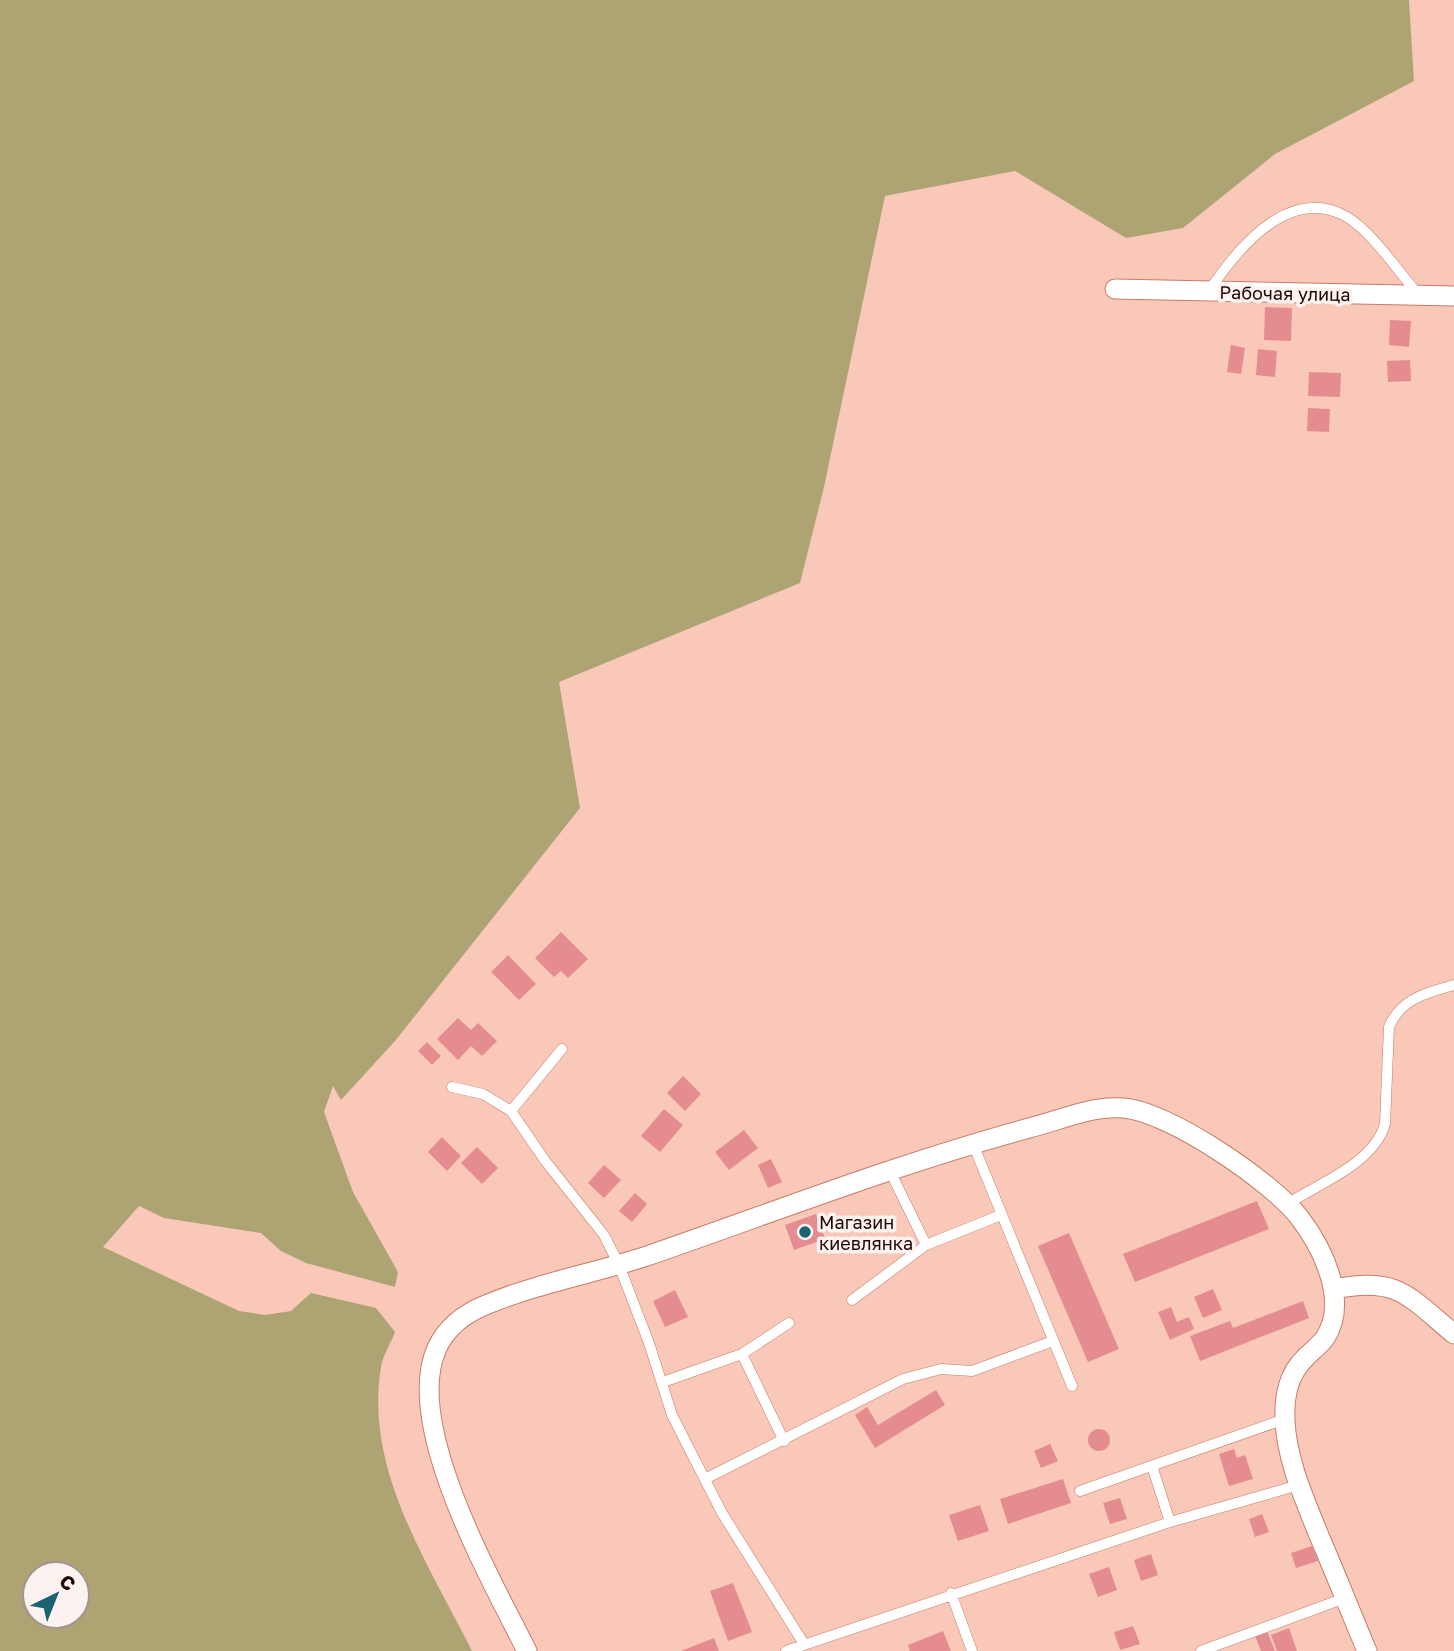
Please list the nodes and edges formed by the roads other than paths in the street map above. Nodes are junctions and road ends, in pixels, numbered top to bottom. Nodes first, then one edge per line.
1 (1115, 289) dead end
2 (1209, 291) junction
3 (1419, 296) junction
4 (1454, 296) edge
5 (1454, 985) edge
6 (562, 1049) dead end
7 (452, 1087) dead end
8 (511, 1111) junction
9 (973, 1144) junction
10 (890, 1171) junction
11 (1287, 1204) junction
12 (1001, 1215) junction
13 (926, 1245) junction
14 (619, 1265) junction
15 (1334, 1289) junction
16 (852, 1300) dead end
17 (789, 1324) dead end
18 (1454, 1334) edge
19 (1053, 1341) junction
20 (742, 1354) junction
21 (663, 1382) junction
22 (1072, 1386) dead end
23 (1285, 1419) junction
24 (784, 1441) junction
25 (1152, 1466) junction
26 (705, 1479) junction
27 (1299, 1485) junction
28 (1080, 1491) dead end
29 (1170, 1522) junction
30 (951, 1594) junction
31 (1345, 1598) junction
32 (804, 1644) junction
33 (527, 1651) edge
34 (786, 1651) edge
35 (972, 1651) edge
36 (1201, 1651) edge
37 (1367, 1651) edge

1 - 2 street, Рабочая улица
2 - 3 street, Рабочая улица
2 - 3 lane
3 - 4 street, Рабочая улица
5 - 11 lane
6 - 8 lane
7 - 8 lane
8 - 14 lane
9 - 10 street
9 - 11 street
9 - 12 lane
10 - 13 lane
10 - 14 street
11 - 15 street
12 - 13 lane
12 - 19 lane
13 - 16 lane
14 - 21 lane
14 - 33 street
15 - 18 street
15 - 23 street
17 - 20 lane
19 - 22 lane
19 - 24 lane
20 - 21 lane
20 - 24 lane
21 - 26 lane
23 - 25 lane
23 - 27 street
24 - 26 lane
25 - 28 lane
25 - 29 lane
26 - 32 lane
27 - 29 lane
27 - 31 street
29 - 30 lane
30 - 32 lane
30 - 35 lane
31 - 36 lane
31 - 37 street
32 - 34 lane

